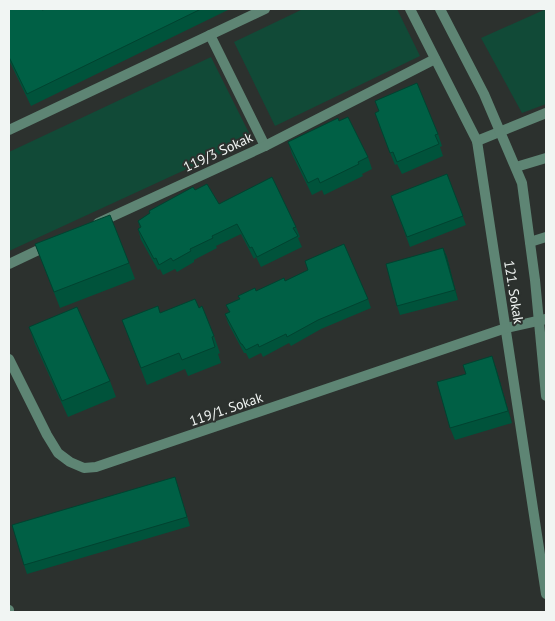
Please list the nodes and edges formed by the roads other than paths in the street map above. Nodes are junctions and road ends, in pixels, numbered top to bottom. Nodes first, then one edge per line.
1 (265, 9) edge
2 (410, 9) edge
3 (440, 9) edge
4 (210, 35) junction
5 (435, 60) junction
6 (546, 113) edge
7 (9, 130) edge
8 (500, 131) junction
9 (477, 141) junction
10 (265, 146) junction
11 (546, 158) edge
12 (516, 167) junction
13 (88, 227) edge
14 (546, 237) edge
15 (62, 239) edge
16 (530, 242) junction
17 (9, 264) edge
18 (543, 320) edge
19 (506, 328) junction
20 (9, 359) edge
21 (546, 396) edge
22 (546, 594) edge

1 - 4 street
2 - 5 street, 121. Sokak
3 - 8 street, 121. Sokak
4 - 7 street
4 - 10 street
5 - 9 street, 121. Sokak
5 - 10 street, 119/3 Sokak
6 - 8 street
8 - 9 street
8 - 12 street, 121. Sokak
9 - 19 street, 121. Sokak
10 - 13 street, 119/3 Sokak
11 - 12 street
12 - 16 street, 121. Sokak
14 - 16 street
15 - 17 street
16 - 18 street, 121. Sokak
18 - 19 street, 119/1. Sokak
18 - 21 street, 121. Sokak
19 - 20 street, 119/1. Sokak
19 - 22 street, 121. Sokak

